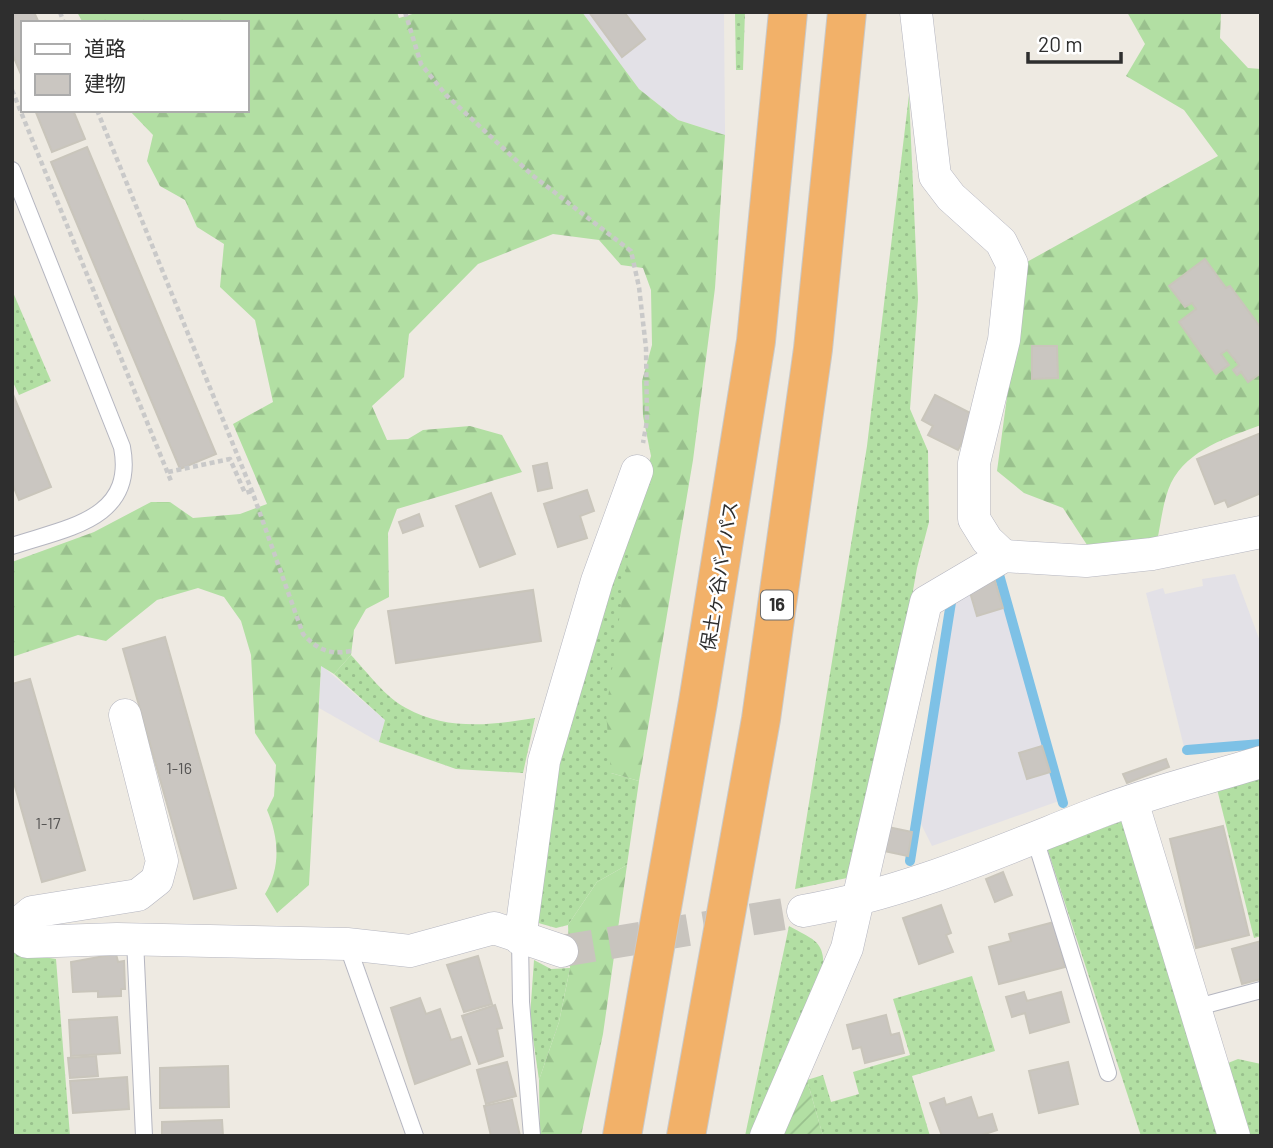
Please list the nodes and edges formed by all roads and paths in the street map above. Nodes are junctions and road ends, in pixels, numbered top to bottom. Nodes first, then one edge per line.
1 (405, 12) edge
2 (788, 12) edge
3 (847, 12) edge
4 (916, 12) edge
5 (12, 90) edge
6 (98, 112) edge
7 (12, 170) edge
8 (637, 471) joint
9 (168, 472) junction
10 (172, 481) dead end
11 (252, 491) junction
12 (1261, 532) edge
13 (12, 546) edge
14 (1004, 556) junction
15 (351, 651) dead end
16 (125, 715) dead end
17 (1261, 762) edge
18 (1132, 801) junction
19 (1035, 838) junction
20 (858, 902) junction
21 (803, 911) tunnel mouth
22 (13, 932) edge
23 (520, 939) junction
24 (135, 940) junction
25 (347, 944) junction
26 (562, 951) tunnel mouth
27 (1261, 990) edge
28 (1194, 1008) junction
29 (1108, 1073) dead end
30 (144, 1136) edge
31 (415, 1136) edge
32 (532, 1136) edge
33 (622, 1136) edge
34 (687, 1136) edge
35 (766, 1136) edge
36 (1234, 1136) edge

1 - 8 path
2 - 33 highway, 保土ヶ谷バイパス
3 - 34 highway, 16
4 - 14 street
5 - 9 path
6 - 11 path
7 - 13 lane
8 - 23 street
9 - 10 path
9 - 11 path
11 - 15 path
12 - 14 street
14 - 20 street
16 - 22 street
17 - 18 street
18 - 19 street
18 - 28 street
19 - 20 street
19 - 29 lane
20 - 21 street
20 - 35 street
22 - 24 street
23 - 25 street
23 - 26 street
23 - 32 lane
24 - 25 street
24 - 30 lane
25 - 31 lane
27 - 28 lane
28 - 36 street

